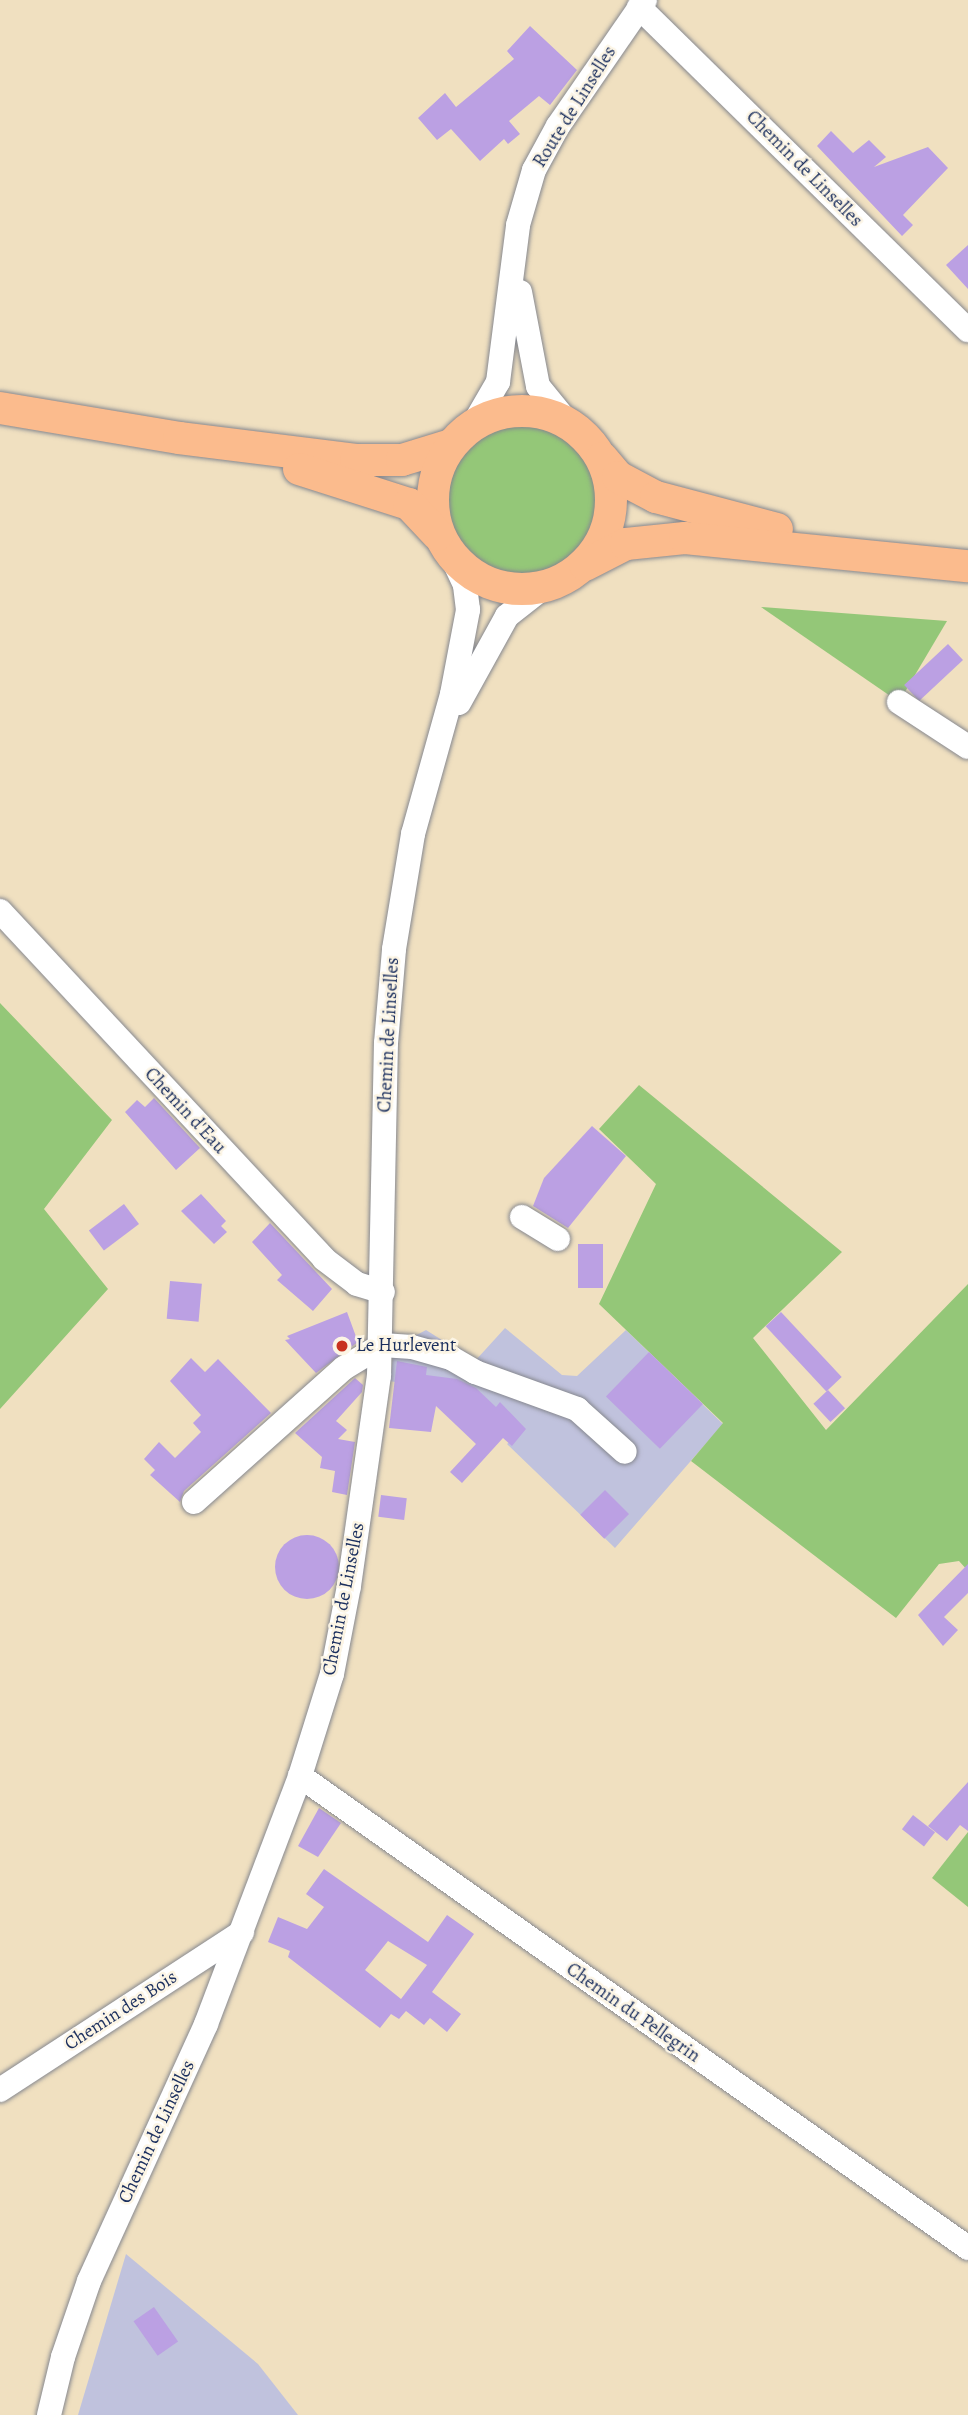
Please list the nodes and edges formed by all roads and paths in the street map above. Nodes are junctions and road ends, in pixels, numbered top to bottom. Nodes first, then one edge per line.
1 (642, 4) edge
2 (516, 263) junction
3 (968, 330) edge
4 (0, 408) edge
5 (569, 424) junction
6 (462, 435) junction
7 (179, 439) junction
8 (599, 455) junction
9 (446, 547) junction
10 (936, 563) junction
11 (968, 566) edge
12 (573, 573) junction
13 (544, 587) junction
14 (899, 702) dead end
15 (441, 738) junction
16 (968, 747) edge
17 (0, 911) edge
18 (522, 1217) dead end
19 (558, 1239) dead end
20 (383, 1292) junction
21 (382, 1345) junction
22 (625, 1452) dead end
23 (194, 1502) dead end
24 (300, 1776) junction
25 (242, 1932) junction
26 (0, 2090) edge
27 (968, 2248) edge
28 (49, 2415) edge

1 - 2 street, Route de Linselles
1 - 3 street, Chemin de Linselles
2 - 5 street, Route de Linselles
2 - 6 street, Route de Linselles
4 - 7 main road
5 - 6 main road
5 - 8 main road
6 - 7 main road
6 - 9 main road
7 - 9 main road
8 - 10 main road
8 - 12 main road
9 - 13 main road
9 - 15 street
10 - 11 main road
10 - 12 main road
12 - 13 main road
13 - 15 street
14 - 16 street
15 - 20 street, Chemin de Linselles
17 - 20 street, Chemin d'Eau
18 - 19 street
20 - 21 street, Chemin de Linselles
21 - 22 street
21 - 23 street
21 - 24 street, Chemin de Linselles
24 - 25 street, Chemin de Linselles
24 - 27 street, Chemin du Pellegrin
25 - 26 street, Chemin des Bois
25 - 28 street, Chemin de Linselles

